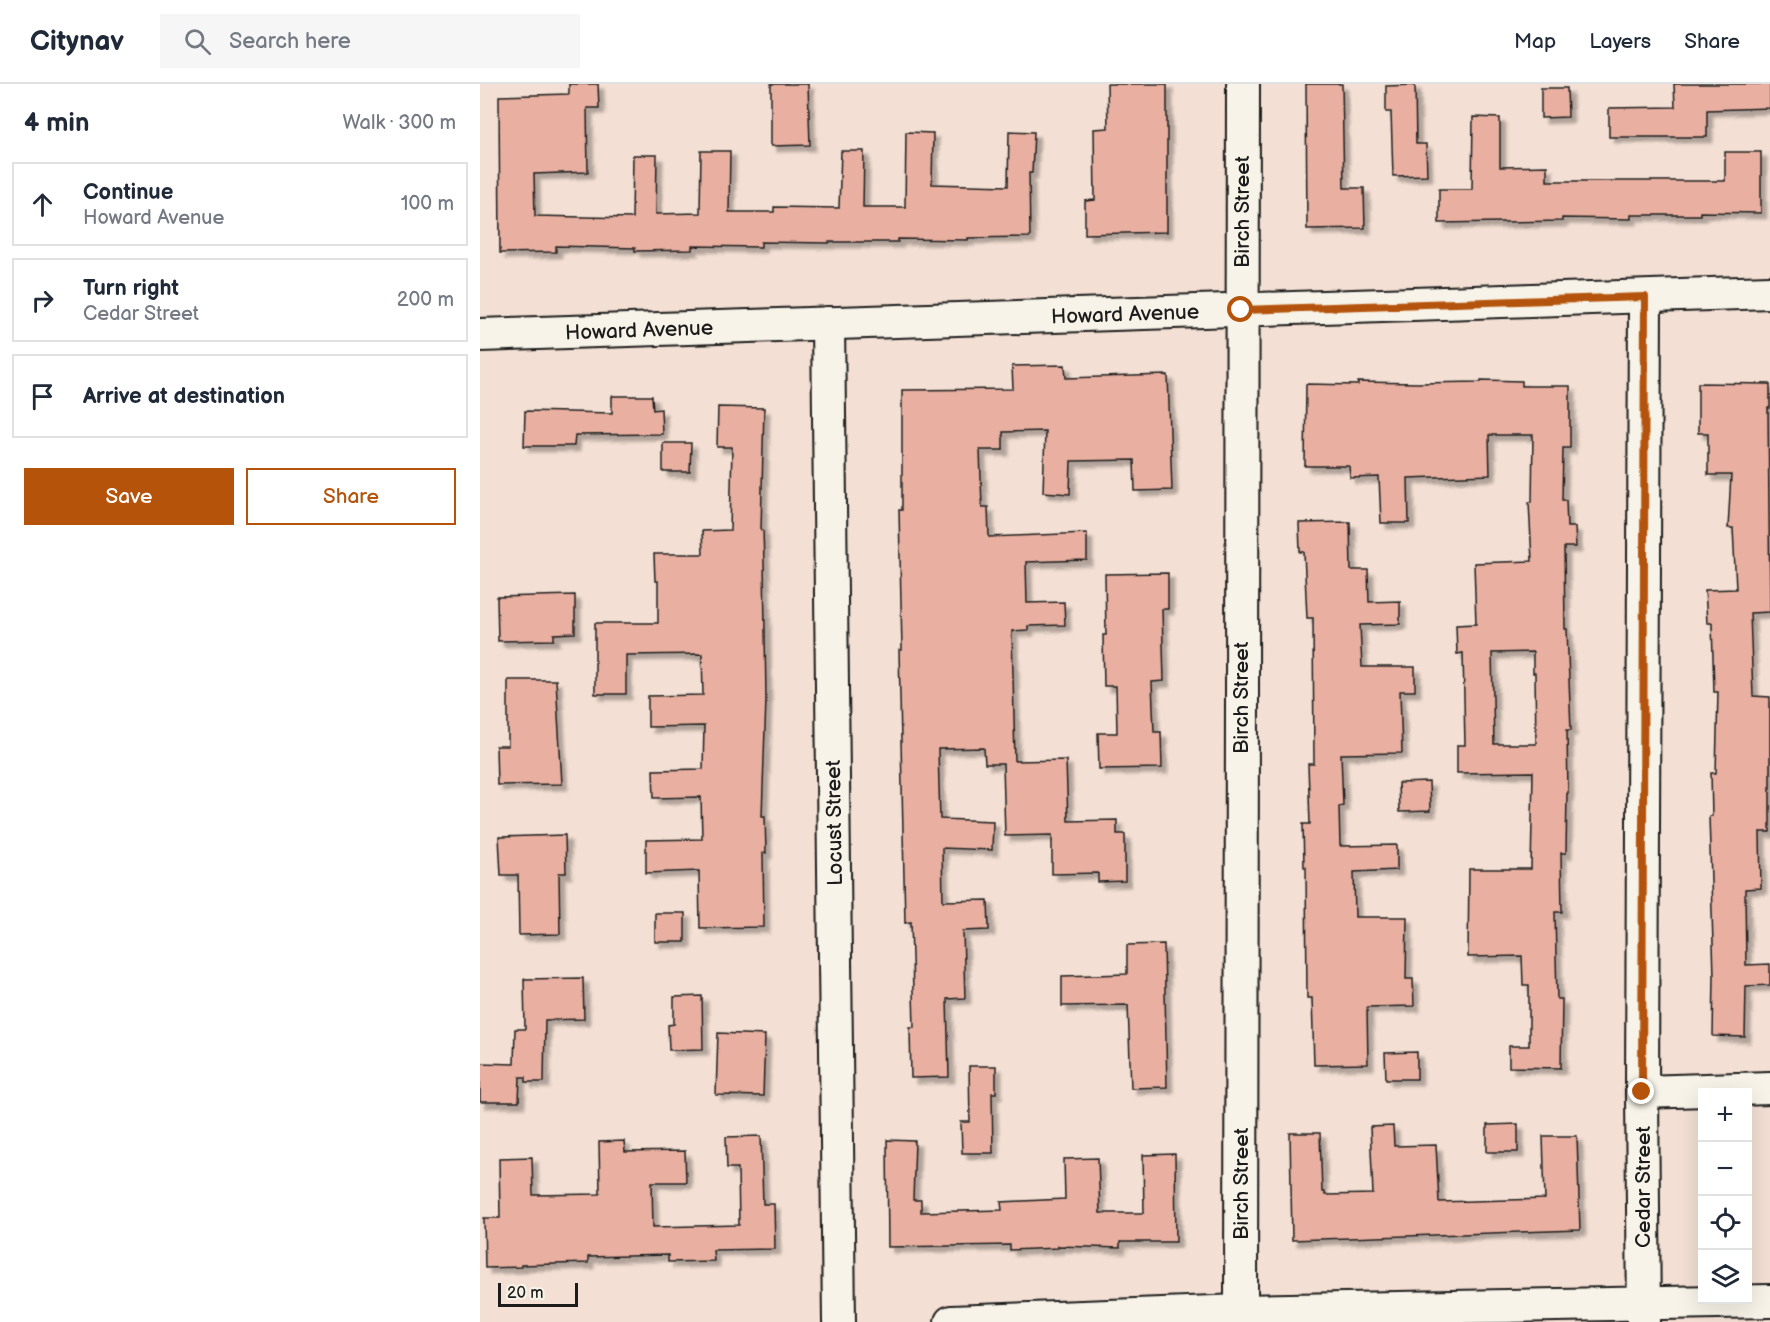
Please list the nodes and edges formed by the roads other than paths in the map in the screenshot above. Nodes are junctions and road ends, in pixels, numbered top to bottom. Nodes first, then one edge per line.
1 (1242, 84) edge
2 (1770, 292) edge
3 (1645, 297) junction
4 (1241, 310) junction
5 (828, 323) junction
6 (480, 335) edge
7 (1770, 1088) edge
8 (1642, 1092) junction
9 (1770, 1301) edge
10 (1241, 1311) junction
11 (1644, 1313) edge
12 (839, 1322) edge
13 (951, 1322) edge

1 - 4 street, Birch Street
2 - 3 street, Howard Avenue
3 - 4 street, Howard Avenue
3 - 8 street, Cedar Street
4 - 5 street, Howard Avenue
4 - 10 street, Birch Street
5 - 6 street, Howard Avenue
5 - 12 street, Locust Street
7 - 8 street
8 - 11 street, Cedar Street
9 - 11 street
10 - 11 street
10 - 13 street

